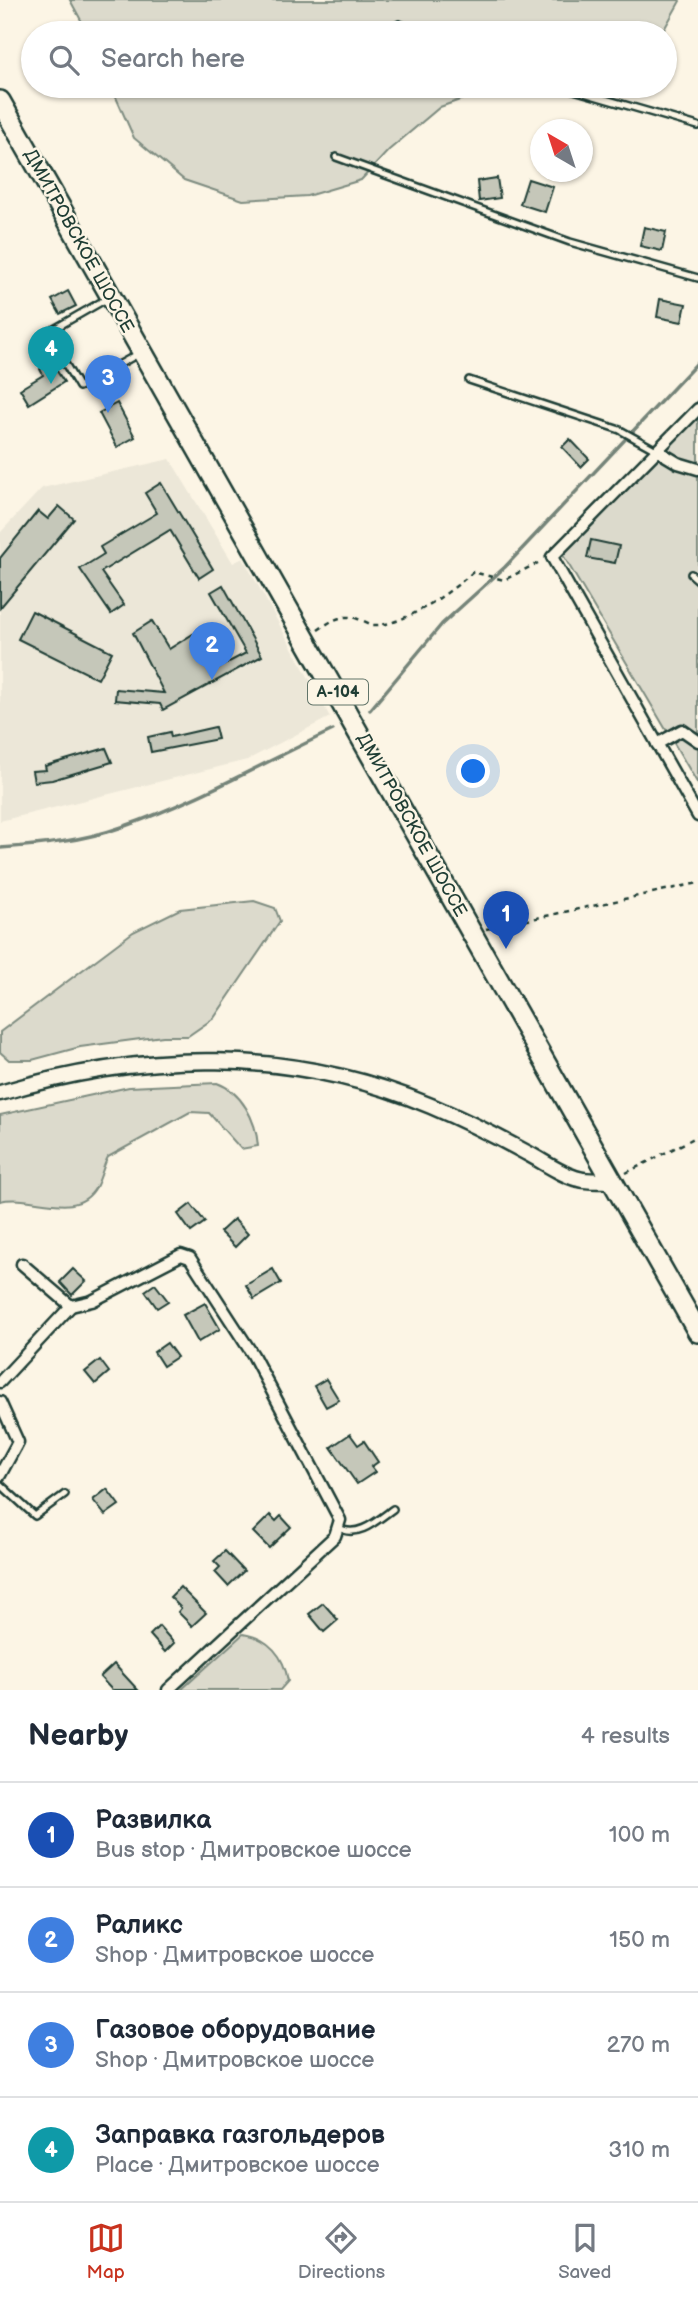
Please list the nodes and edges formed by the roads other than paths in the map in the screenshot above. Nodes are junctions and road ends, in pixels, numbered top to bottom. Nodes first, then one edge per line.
1 (601, 98) edge
2 (0, 100) edge
3 (698, 126) edge
4 (336, 157) dead end
5 (698, 278) edge
6 (111, 296) junction
7 (141, 352) junction
8 (469, 380) dead end
9 (698, 409) edge
10 (658, 451) junction
11 (698, 469) edge
12 (691, 574) dead end
13 (698, 580) edge
14 (698, 741) edge
15 (657, 744) junction
16 (698, 816) edge
17 (0, 1093) edge
18 (611, 1181) junction
19 (22, 1264) dead end
20 (71, 1306) junction
21 (698, 1332) edge
22 (0, 1382) edge
23 (0, 1402) edge
24 (0, 1475) edge
25 (0, 1484) edge
26 (65, 1494) dead end
27 (393, 1509) dead end
28 (338, 1527) junction
29 (168, 1690) edge

1 - 3 lane
2 - 6 highway, ДМИТРОВСКОЕ ШОССЕ / А-104
4 - 5 lane
6 - 7 highway, ДМИТРОВСКОЕ ШОССЕ / А-104
6 - 7 lane
7 - 18 highway, ДМИТРОВСКОЕ ШОССЕ / А-104
8 - 10 lane
9 - 10 street
10 - 11 street
10 - 15 street
12 - 13 lane
14 - 15 street
15 - 16 street
17 - 18 street
18 - 21 highway, ДМИТРОВСКОЕ ШОССЕ / А-104
19 - 20 street
20 - 22 street
20 - 28 street
23 - 24 street
25 - 26 lane
27 - 28 lane
28 - 29 street

